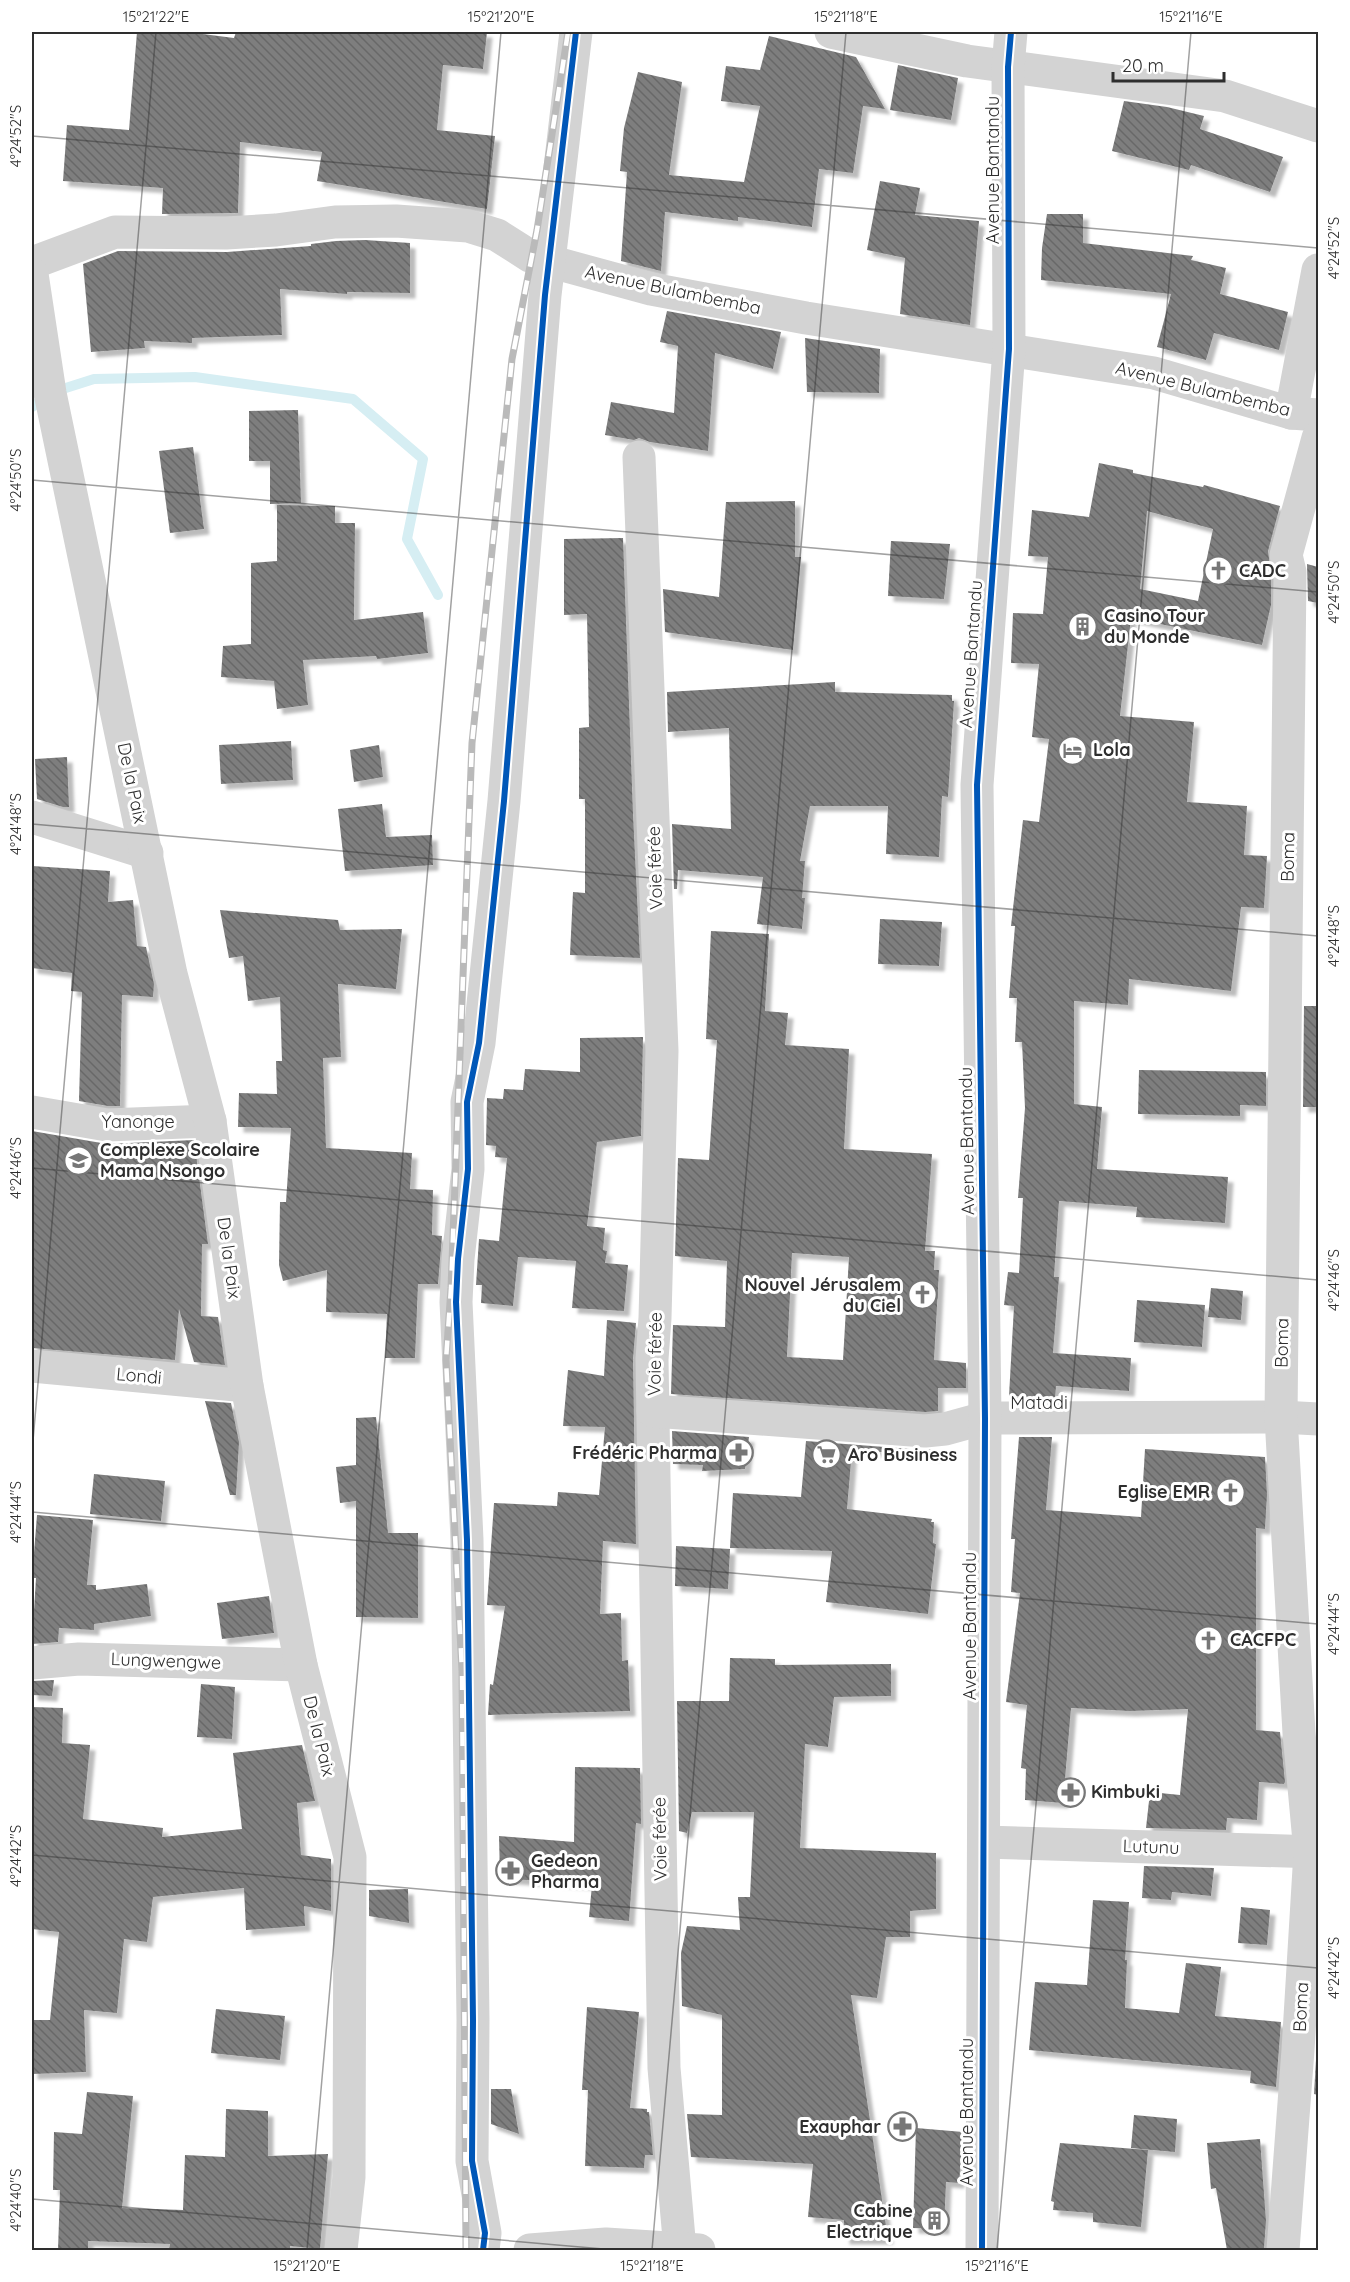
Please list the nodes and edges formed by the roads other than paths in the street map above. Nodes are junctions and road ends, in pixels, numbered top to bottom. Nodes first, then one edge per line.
1 (576, 32) edge
2 (831, 32) edge
3 (1011, 32) edge
4 (1008, 67) junction
5 (1318, 126) edge
6 (549, 262) junction
7 (32, 263) edge
8 (1318, 270) edge
9 (32, 274) edge
10 (1009, 349) junction
11 (1305, 414) edge
12 (1318, 438) edge
13 (639, 457) dead end
14 (32, 817) edge
15 (147, 852) junction
16 (32, 1112) edge
17 (210, 1121) junction
18 (32, 1366) edge
19 (247, 1386) junction
20 (653, 1411) junction
21 (1281, 1417) junction
22 (985, 1418) junction
23 (1318, 1419) edge
24 (32, 1663) edge
25 (301, 1665) junction
26 (984, 1842) junction
27 (1314, 1852) edge
28 (341, 2250) edge
29 (483, 2250) edge
30 (530, 2250) edge
31 (680, 2250) edge
32 (699, 2250) edge
33 (981, 2250) edge
34 (1283, 2250) edge

1 - 6 street
2 - 4 street
3 - 4 street, Avenue Bantandu
4 - 5 street
4 - 10 street, Avenue Bantandu
6 - 7 street, Avenue Bulambemba
6 - 10 street, Avenue Bulambemba
6 - 29 street
8 - 11 street
9 - 15 street, De la Paix
10 - 11 street, Avenue Bulambemba
10 - 22 street, Avenue Bantandu
12 - 21 street, Boma
13 - 20 street, Voie férée
14 - 15 street
15 - 17 street, De la Paix
16 - 17 street, Yanonge
17 - 19 street, De la Paix
18 - 19 street, Londi
19 - 25 street, De la Paix
20 - 22 street, Matadi
20 - 31 street, Voie férée
21 - 22 street, Matadi
21 - 23 street, Matadi
21 - 27 street, Boma
22 - 26 street, Avenue Bantandu
24 - 25 street, Lungwengwe
25 - 28 street, De la Paix
26 - 27 street, Lutunu
26 - 33 street, Avenue Bantandu
27 - 34 street, Boma
30 - 31 street
31 - 32 street

